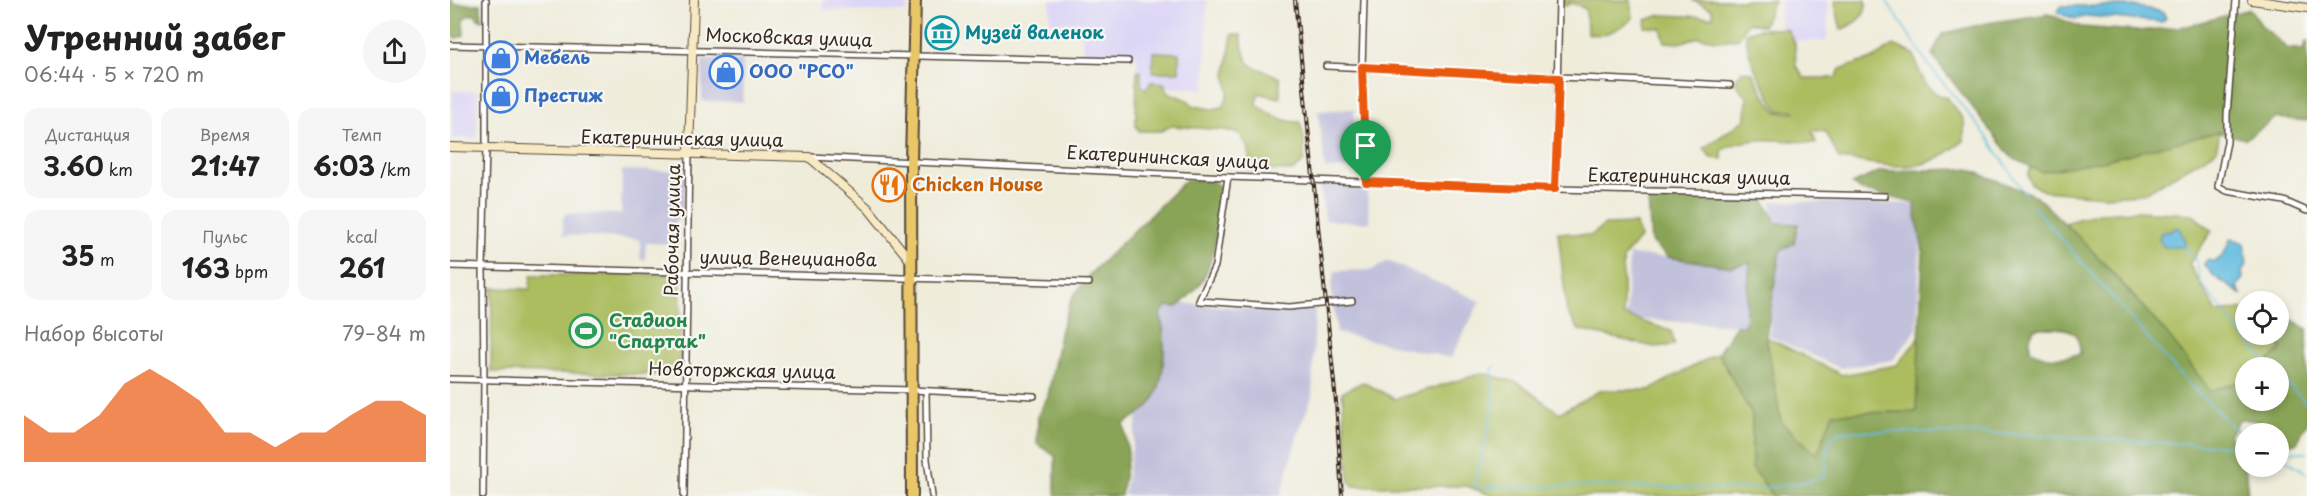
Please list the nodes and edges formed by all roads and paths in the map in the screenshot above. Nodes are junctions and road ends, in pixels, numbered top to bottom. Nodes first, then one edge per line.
1 (486, 0) edge
2 (694, 0) edge
3 (915, 0) edge
4 (1364, 0) edge
5 (1559, 0) edge
6 (2236, 0) edge
7 (2252, 0) edge
8 (2307, 8) edge
9 (450, 45) edge
10 (487, 46) junction
11 (694, 51) junction
12 (914, 57) junction
13 (1128, 61) dead end
14 (1326, 66) dead end
15 (1362, 67) junction
16 (1559, 78) junction
17 (1730, 85) dead end
18 (450, 147) edge
19 (486, 148) junction
20 (689, 152) junction
21 (808, 157) junction
22 (911, 161) junction
23 (1228, 177) junction
24 (1366, 182) junction
25 (1555, 189) junction
26 (1885, 196) dead end
27 (2307, 211) edge
28 (910, 260) junction
29 (450, 266) edge
30 (483, 267) junction
31 (687, 271) junction
32 (911, 277) junction
33 (1089, 283) dead end
34 (1352, 301) dead end
35 (450, 379) edge
36 (484, 380) junction
37 (686, 384) junction
38 (912, 390) junction
39 (926, 391) junction
40 (1034, 396) dead end
41 (483, 496) edge
42 (684, 496) edge
43 (912, 496) edge
44 (932, 496) edge

1 - 10 street
2 - 11 street, Рабочая улица
3 - 12 highway
4 - 15 street
5 - 16 street
6 - 27 street
7 - 8 street
9 - 10 street, Московская улица
10 - 11 street, Московская улица
10 - 19 street
11 - 12 street, Московская улица
11 - 20 street, Рабочая улица
12 - 13 street, Московская улица
12 - 22 highway
14 - 15 street
15 - 16 street
15 - 24 street
16 - 17 street
16 - 25 street
18 - 19 street, Екатерининская улица
19 - 20 street, Екатерининская улица
19 - 30 street
20 - 21 street, Екатерининская улица
20 - 31 street, Рабочая улица
21 - 22 street, Екатерининская улица
21 - 28 street
22 - 23 street, Екатерининская улица
22 - 28 highway
23 - 24 street, Екатерининская улица
23 - 34 street
24 - 25 street, Екатерининская улица
25 - 26 street, Екатерининская улица
28 - 32 highway
29 - 30 street, улица Венецианова
30 - 31 street, улица Венецианова
30 - 36 street
31 - 32 street, улица Венецианова
31 - 37 street, Рабочая улица
32 - 33 street, улица Венецианова
32 - 38 highway
35 - 36 street, Новоторжская улица
36 - 37 street, Новоторжская улица
36 - 41 street
37 - 38 street, Новоторжская улица
37 - 42 street, Рабочая улица
38 - 39 street, Новоторжская улица
38 - 43 highway
39 - 40 street, Новоторжская улица
39 - 44 street

